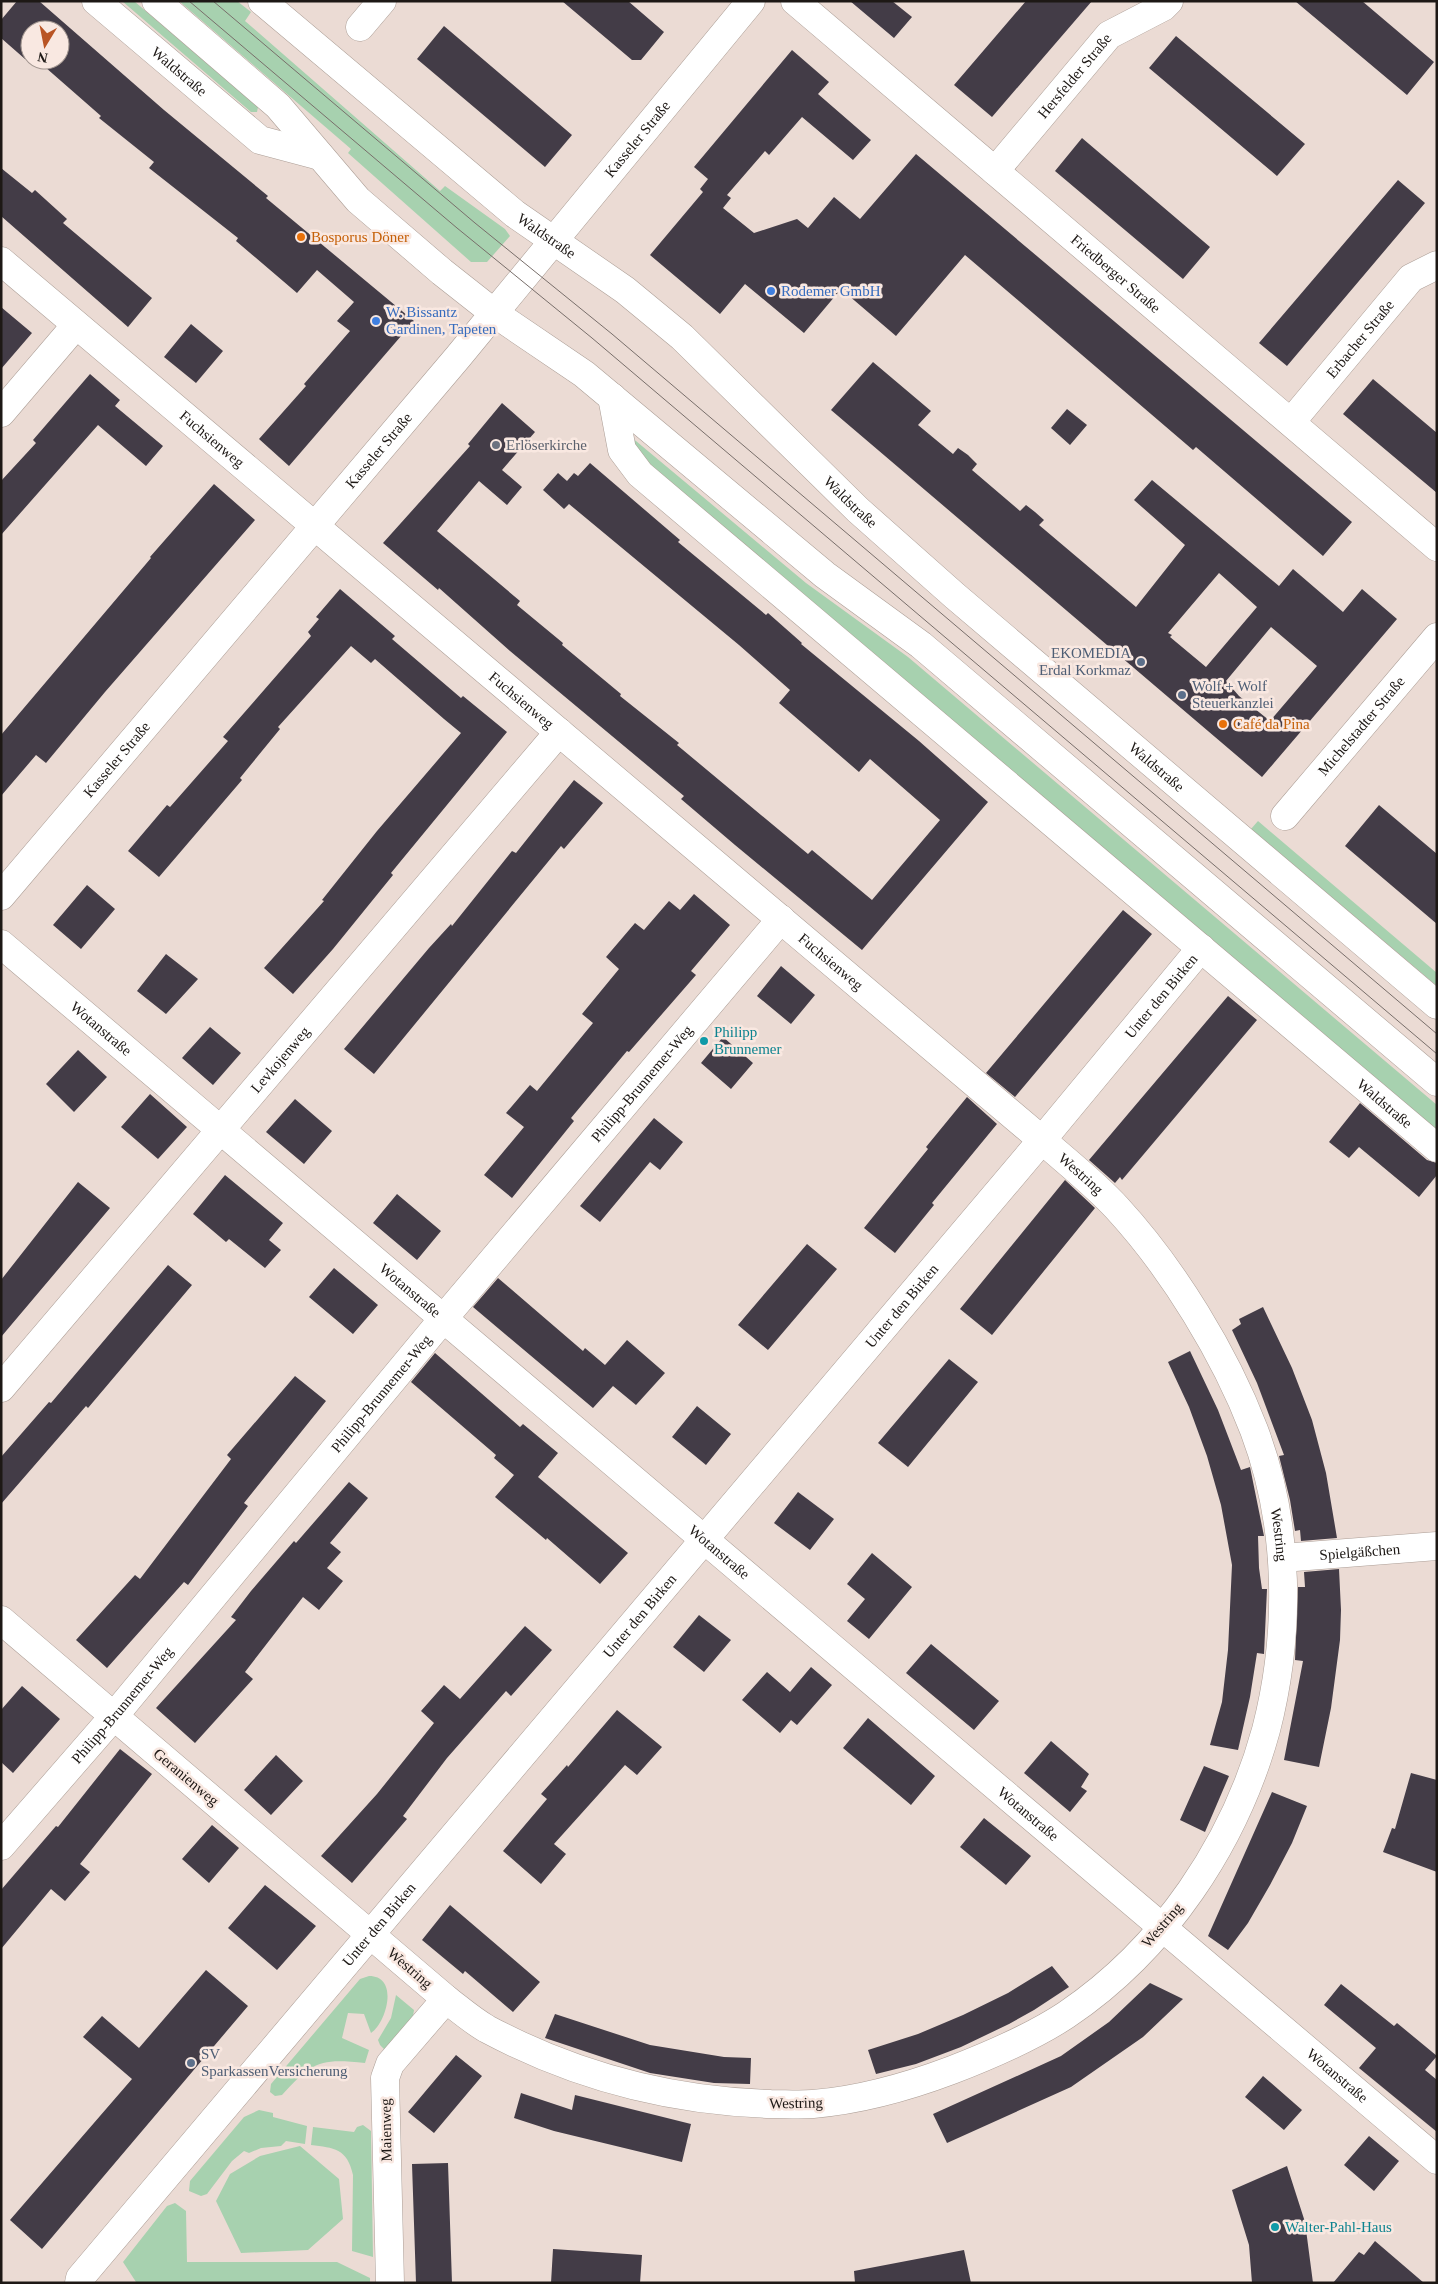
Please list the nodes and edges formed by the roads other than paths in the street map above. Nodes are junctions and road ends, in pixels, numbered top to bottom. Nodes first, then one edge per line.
1 (96, 1) edge
2 (156, 1) edge
3 (262, 1) edge
4 (382, 1) edge
5 (751, 1) edge
6 (796, 1) edge
7 (1168, 1) edge
8 (360, 27) dead end
9 (320, 156) junction
10 (995, 171) junction
11 (554, 239) junction
12 (1, 261) edge
13 (1437, 265) edge
14 (494, 313) junction
15 (76, 325) junction
16 (612, 397) junction
17 (1, 413) edge
18 (1290, 422) junction
19 (314, 526) junction
20 (1437, 546) edge
21 (1437, 636) edge
22 (559, 732) junction
23 (1285, 816) dead end
24 (1, 896) edge
25 (781, 919) junction
26 (1, 944) edge
27 (1201, 948) junction
28 (1437, 1005) edge
29 (1437, 1082) edge
30 (220, 1132) junction
31 (1042, 1140) junction
32 (1437, 1148) edge
33 (443, 1319) junction
34 (1, 1388) edge
35 (703, 1539) junction
36 (1437, 1546) edge
37 (1282, 1558) junction
38 (1, 1620) edge
39 (114, 1716) junction
40 (1, 1846) edge
41 (1162, 1928) junction
42 (371, 1935) junction
43 (446, 1999) junction
44 (1437, 2160) edge
45 (79, 2283) edge
46 (390, 2283) edge

1 - 9 street, Waldstraße
2 - 9 street
3 - 11 street, Waldstraße
4 - 8 street
5 - 11 street, Kasseler Straße
6 - 10 street, Friedberger Straße
7 - 10 street, Hersfelder Straße
9 - 14 street
10 - 18 street, Friedberger Straße
11 - 14 street, Kasseler Straße
11 - 28 street, Waldstraße
12 - 15 street, Fuchsienweg
13 - 18 street, Erbacher Straße
14 - 16 street
14 - 19 street, Kasseler Straße
15 - 17 street
15 - 19 street, Fuchsienweg
16 - 27 street, Waldstraße
16 - 29 street
18 - 20 street, Friedberger Straße
19 - 22 street, Fuchsienweg
19 - 24 street, Kasseler Straße
21 - 23 street, Michelstadter Straße
22 - 25 street, Fuchsienweg
22 - 30 street, Levkojenweg
25 - 31 street, Fuchsienweg
25 - 33 street, Philipp-Brunnemer-Weg
26 - 30 street, Wotanstraße
27 - 31 street, Unter den Birken
27 - 32 street, Waldstraße
30 - 33 street, Wotanstraße
30 - 34 street, Levkojenweg
31 - 35 street, Unter den Birken
31 - 37 street, Westring
33 - 35 street, Wotanstraße
33 - 39 street, Philipp-Brunnemer-Weg
35 - 41 street, Wotanstraße
35 - 42 street, Unter den Birken
36 - 37 street, Spielgäßchen
37 - 41 street, Westring
38 - 39 street, Geranienweg
39 - 40 street, Philipp-Brunnemer-Weg
39 - 42 street, Geranienweg
41 - 43 street, Westring
41 - 44 street, Wotanstraße
42 - 43 street, Westring
42 - 45 street, Unter den Birken
43 - 46 street, Maienweg

